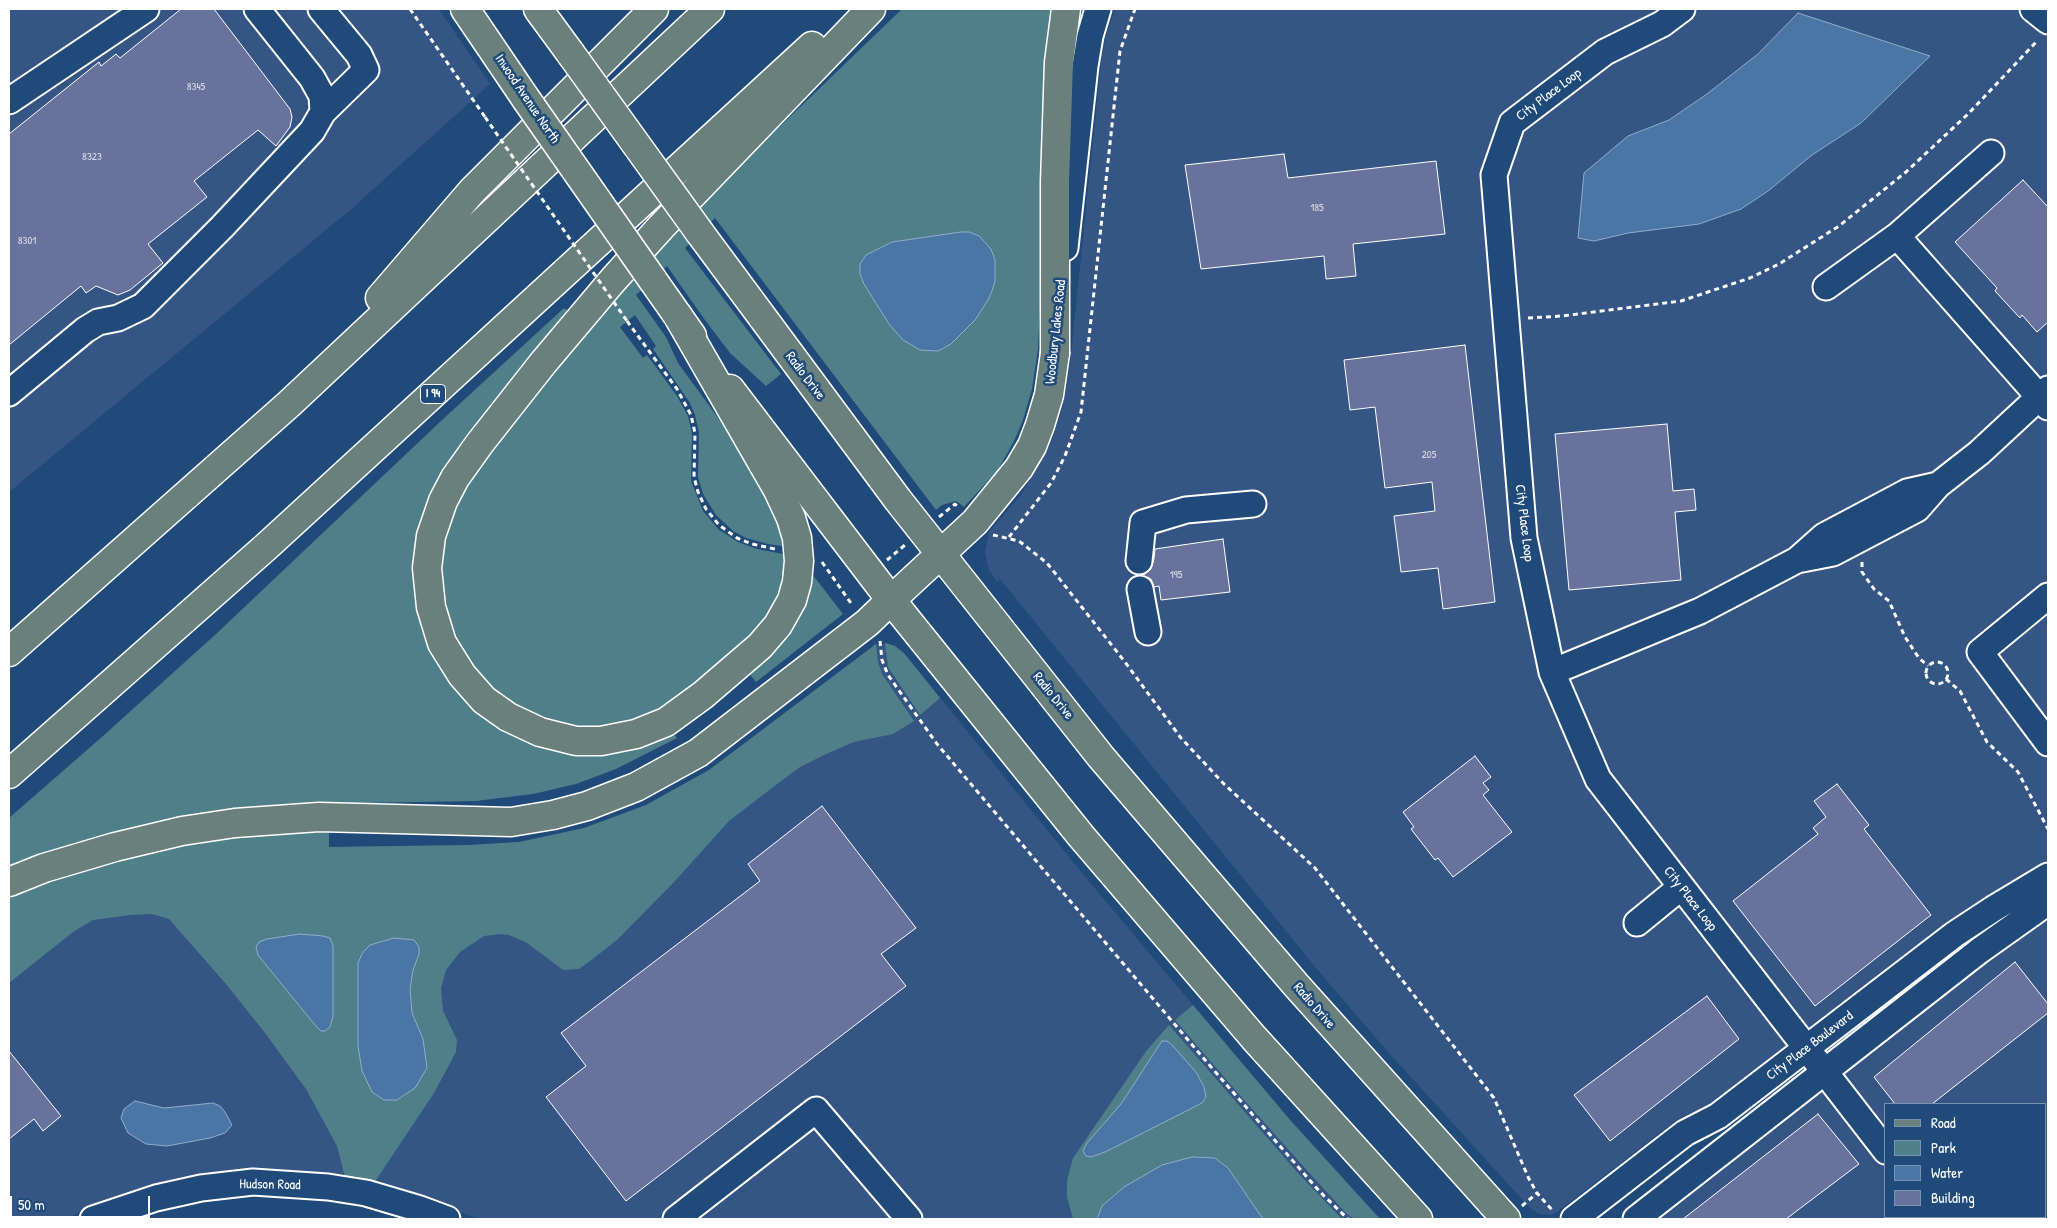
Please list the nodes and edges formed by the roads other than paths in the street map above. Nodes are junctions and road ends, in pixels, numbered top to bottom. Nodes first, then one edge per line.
1 (146, 9) edge
2 (257, 9) edge
3 (322, 9) edge
4 (465, 9) edge
5 (538, 9) edge
6 (654, 9) edge
7 (710, 9) edge
8 (853, 9) edge
9 (871, 9) edge
10 (1066, 9) edge
11 (1098, 9) edge
12 (1682, 9) edge
13 (2033, 9) edge
14 (2046, 27) edge
15 (9, 101) edge
16 (323, 112) junction
17 (1991, 153) dead end
18 (1897, 236) junction
19 (1826, 287) dead end
20 (678, 316) junction
21 (1055, 353) junction
22 (9, 393) edge
23 (2045, 397) edge
24 (290, 404) junction
25 (1938, 485) junction
26 (1253, 504) dead end
27 (940, 555) junction
28 (1797, 560) junction
29 (1139, 562) dead end
30 (1140, 589) dead end
31 (2048, 596) edge
32 (891, 600) junction
33 (1148, 632) dead end
34 (9, 652) edge
35 (1552, 672) junction
36 (2048, 743) edge
37 (9, 774) edge
38 (9, 882) edge
39 (1681, 887) junction
40 (2043, 899) edge
41 (1637, 923) dead end
42 (1806, 1049) junction
43 (1824, 1072) junction
44 (1884, 1148) edge
45 (1566, 1218) edge
46 (93, 1219) edge
47 (447, 1219) edge
48 (676, 1219) edge
49 (909, 1219) edge
50 (1418, 1219) edge
51 (1506, 1219) edge
52 (1636, 1219) edge

1 - 15 street
2 - 16 street
3 - 16 street
4 - 20 main road, Inwood Avenue North, bridge
5 - 27 main road, Radio Drive, bridge
6 - 24 main road
7 - 24 main road
8 - 37 main road, I 94
9 - 20 main road
10 - 21 main road
11 - 21 street, Woodbury Lakes Road
12 - 35 street, City Place Loop
13 - 14 street
16 - 22 street
17 - 18 street
18 - 19 street
18 - 23 street
20 - 32 main road
21 - 27 main road, Woodbury Lakes Road
23 - 25 street
24 - 34 main road
25 - 28 street
25 - 28 street
26 - 29 street
27 - 32 main road, Woodbury Lakes Road
27 - 51 main road, Radio Drive
28 - 35 street
30 - 33 street
31 - 36 street
32 - 38 main road, Woodbury Lakes Road
32 - 50 main road
35 - 39 street, City Place Loop
39 - 41 street
39 - 42 street, City Place Loop
40 - 42 street, City Place Boulevard
40 - 43 street, City Place Boulevard
42 - 43 street, City Place Loop
42 - 45 street, City Place Boulevard
43 - 44 street, City Place Loop
43 - 52 street, City Place Boulevard
46 - 47 street, Hudson Road
48 - 49 street

